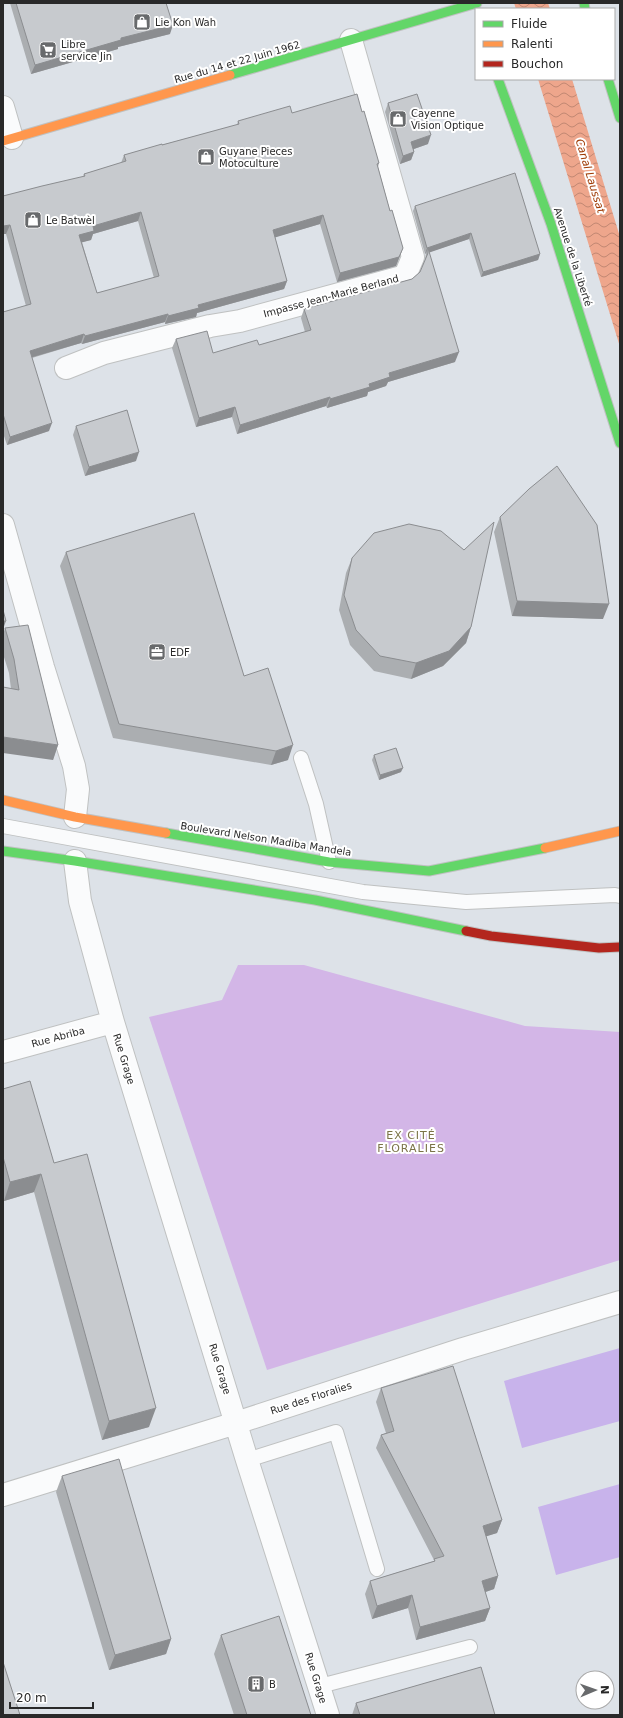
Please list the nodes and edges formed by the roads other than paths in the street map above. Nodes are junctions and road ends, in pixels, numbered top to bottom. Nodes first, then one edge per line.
1 (473, 6) edge
2 (351, 40) junction
3 (498, 80) edge
4 (608, 80) edge
5 (3, 107) edge
6 (620, 118) edge
7 (8, 140) edge
8 (66, 368) dead end
9 (620, 443) edge
10 (3, 525) edge
11 (301, 758) dead end
12 (3, 800) edge
13 (75, 818) junction
14 (3, 826) edge
15 (620, 831) edge
16 (3, 851) edge
17 (75, 861) junction
18 (329, 862) junction
19 (618, 894) edge
20 (620, 947) edge
21 (113, 1022) junction
22 (3, 1052) edge
23 (620, 1302) edge
24 (236, 1422) junction
25 (247, 1460) junction
26 (3, 1495) edge
27 (377, 1569) dead end
28 (470, 1647) dead end
29 (320, 1686) junction
30 (328, 1715) edge

1 - 2 main road, Rue du 14 et 22 Juin 1962
2 - 7 main road, Rue du 14 et 22 Juin 1962
2 - 8 street, Impasse Jean-Marie Berland
3 - 9 main road, Avenue de la Liberté
4 - 6 main road
5 - 7 street
10 - 13 street
11 - 18 lane
12 - 13 main road, Boulevard Nelson Madiba Mandela
13 - 18 main road, Boulevard Nelson Madiba Mandela
14 - 19 lane
15 - 18 main road, Boulevard Nelson Madiba Mandela
16 - 17 main road
17 - 20 main road
17 - 21 street, Rue Grage
21 - 22 street, Rue Abriba
21 - 24 street, Rue Grage
23 - 24 street, Rue des Floralies
24 - 25 street, Rue Grage
24 - 26 street, Rue des Floralies
25 - 27 lane
25 - 29 street, Rue Grage
28 - 29 lane
29 - 30 street, Rue Grage

